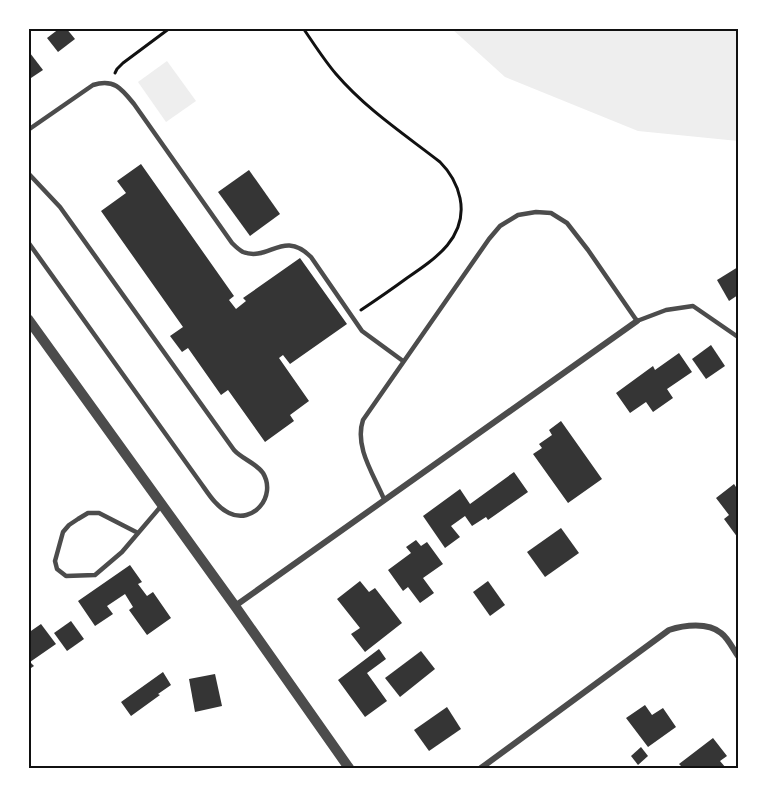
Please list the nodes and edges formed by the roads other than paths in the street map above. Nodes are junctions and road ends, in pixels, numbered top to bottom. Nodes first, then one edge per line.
1 (28, 130) edge
2 (28, 173) edge
3 (28, 242) edge
4 (28, 319) edge
5 (637, 321) junction
6 (738, 337) edge
7 (404, 361) junction
8 (384, 500) junction
9 (162, 505) junction
10 (138, 533) junction
11 (235, 606) junction
12 (738, 656) edge
13 (349, 768) edge
14 (481, 768) edge

1 - 7 lane
2 - 3 lane
4 - 9 street
5 - 6 lane
5 - 7 lane
5 - 8 street
7 - 8 lane
8 - 11 street
9 - 10 lane
9 - 11 street
10 - 10 lane
11 - 13 street
12 - 14 street

